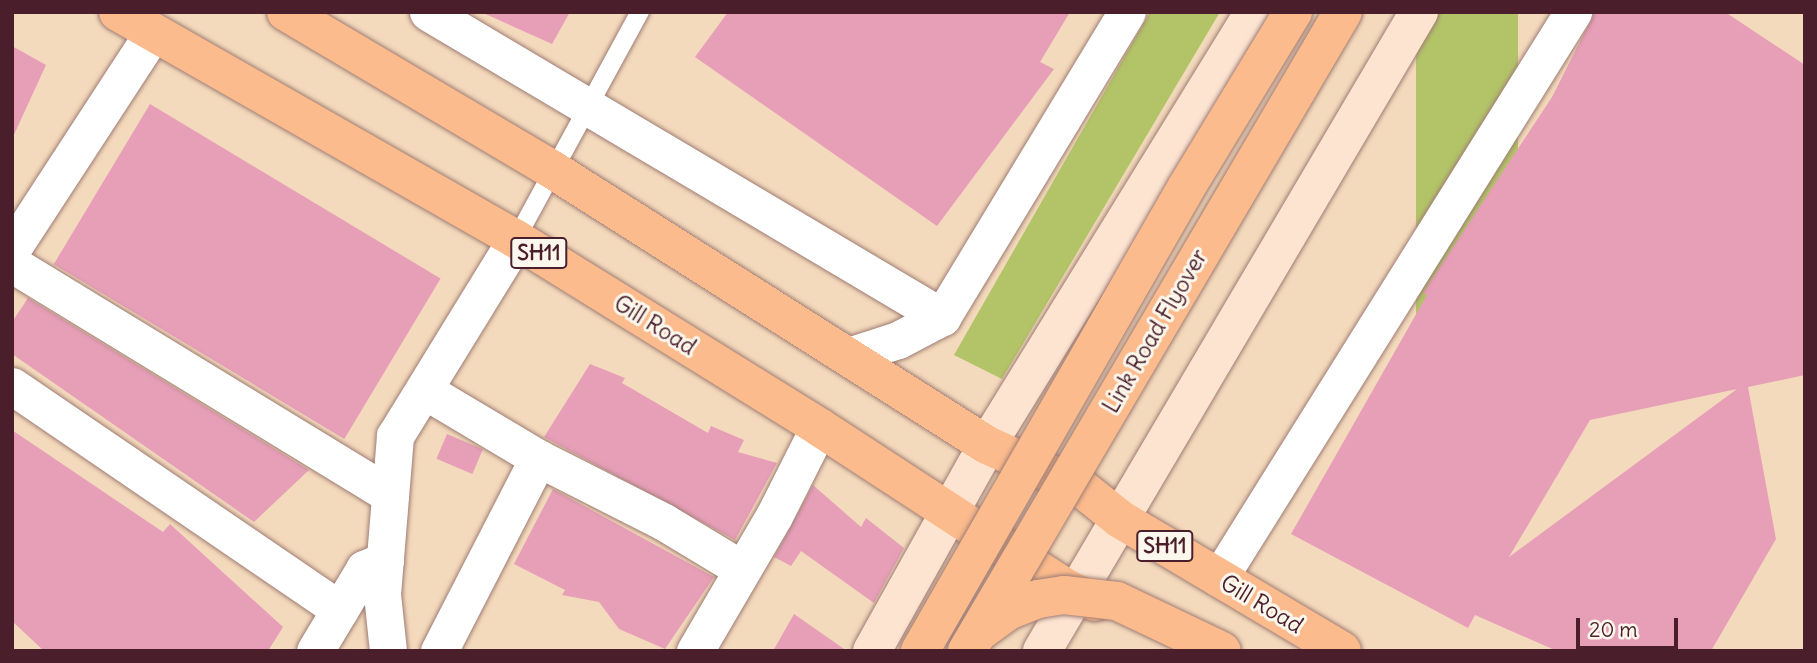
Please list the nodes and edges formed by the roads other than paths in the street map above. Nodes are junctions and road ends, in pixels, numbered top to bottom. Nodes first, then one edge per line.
1 (118, 12) edge
2 (286, 12) edge
3 (428, 12) edge
4 (640, 12) edge
5 (1127, 12) edge
6 (1254, 12) edge
7 (1293, 12) edge
8 (1343, 12) edge
9 (1419, 12) edge
10 (1573, 12) edge
11 (153, 33) junction
12 (589, 104) junction
13 (553, 170) junction
14 (516, 239) junction
15 (12, 249) edge
16 (12, 264) edge
17 (942, 317) junction
18 (848, 356) junction
19 (12, 386) edge
20 (424, 390) junction
21 (819, 426) junction
22 (987, 445) junction
23 (538, 458) junction
24 (390, 495) junction
25 (950, 510) junction
26 (1120, 519) junction
27 (385, 561) junction
28 (742, 569) junction
29 (1219, 578) junction
30 (1080, 593) junction
31 (340, 610) junction
32 (973, 642) edge
33 (315, 651) edge
34 (388, 651) edge
35 (439, 651) edge
36 (695, 651) edge
37 (872, 651) edge
38 (920, 651) edge
39 (1042, 651) edge
40 (1183, 651) edge
41 (1222, 651) edge
42 (1342, 651) edge

1 - 11 main road, Gill Road / SH11
2 - 13 main road, Gill Road / SH11
3 - 12 street
4 - 12 lane
5 - 17 street
6 - 22 street
7 - 38 main road, Link Road Flyover, bridge
8 - 32 main road, Link Road Flyover, bridge
9 - 26 street
10 - 29 street
11 - 14 main road, Gill Road / SH11
11 - 15 street
12 - 13 lane
12 - 17 street
13 - 14 lane
13 - 18 main road, Gill Road / SH11
14 - 20 street
14 - 21 main road, Gill Road / SH11
16 - 24 street
17 - 18 street
18 - 22 main road, Gill Road / SH11
19 - 31 street
20 - 23 street
20 - 24 street
21 - 25 main road, Gill Road / SH11
21 - 28 street
22 - 25 street
22 - 26 main road, Gill Road / SH11
23 - 28 street
23 - 35 street
24 - 27 street
25 - 30 main road, Gill Road / SH11
25 - 37 street
26 - 29 main road, Gill Road / SH11
26 - 30 street
27 - 31 street
27 - 34 street
28 - 36 street
29 - 42 main road, Gill Road / SH11
30 - 39 street
30 - 40 main road, Gill Road / SH11
31 - 33 street
32 - 41 main road, bridge

